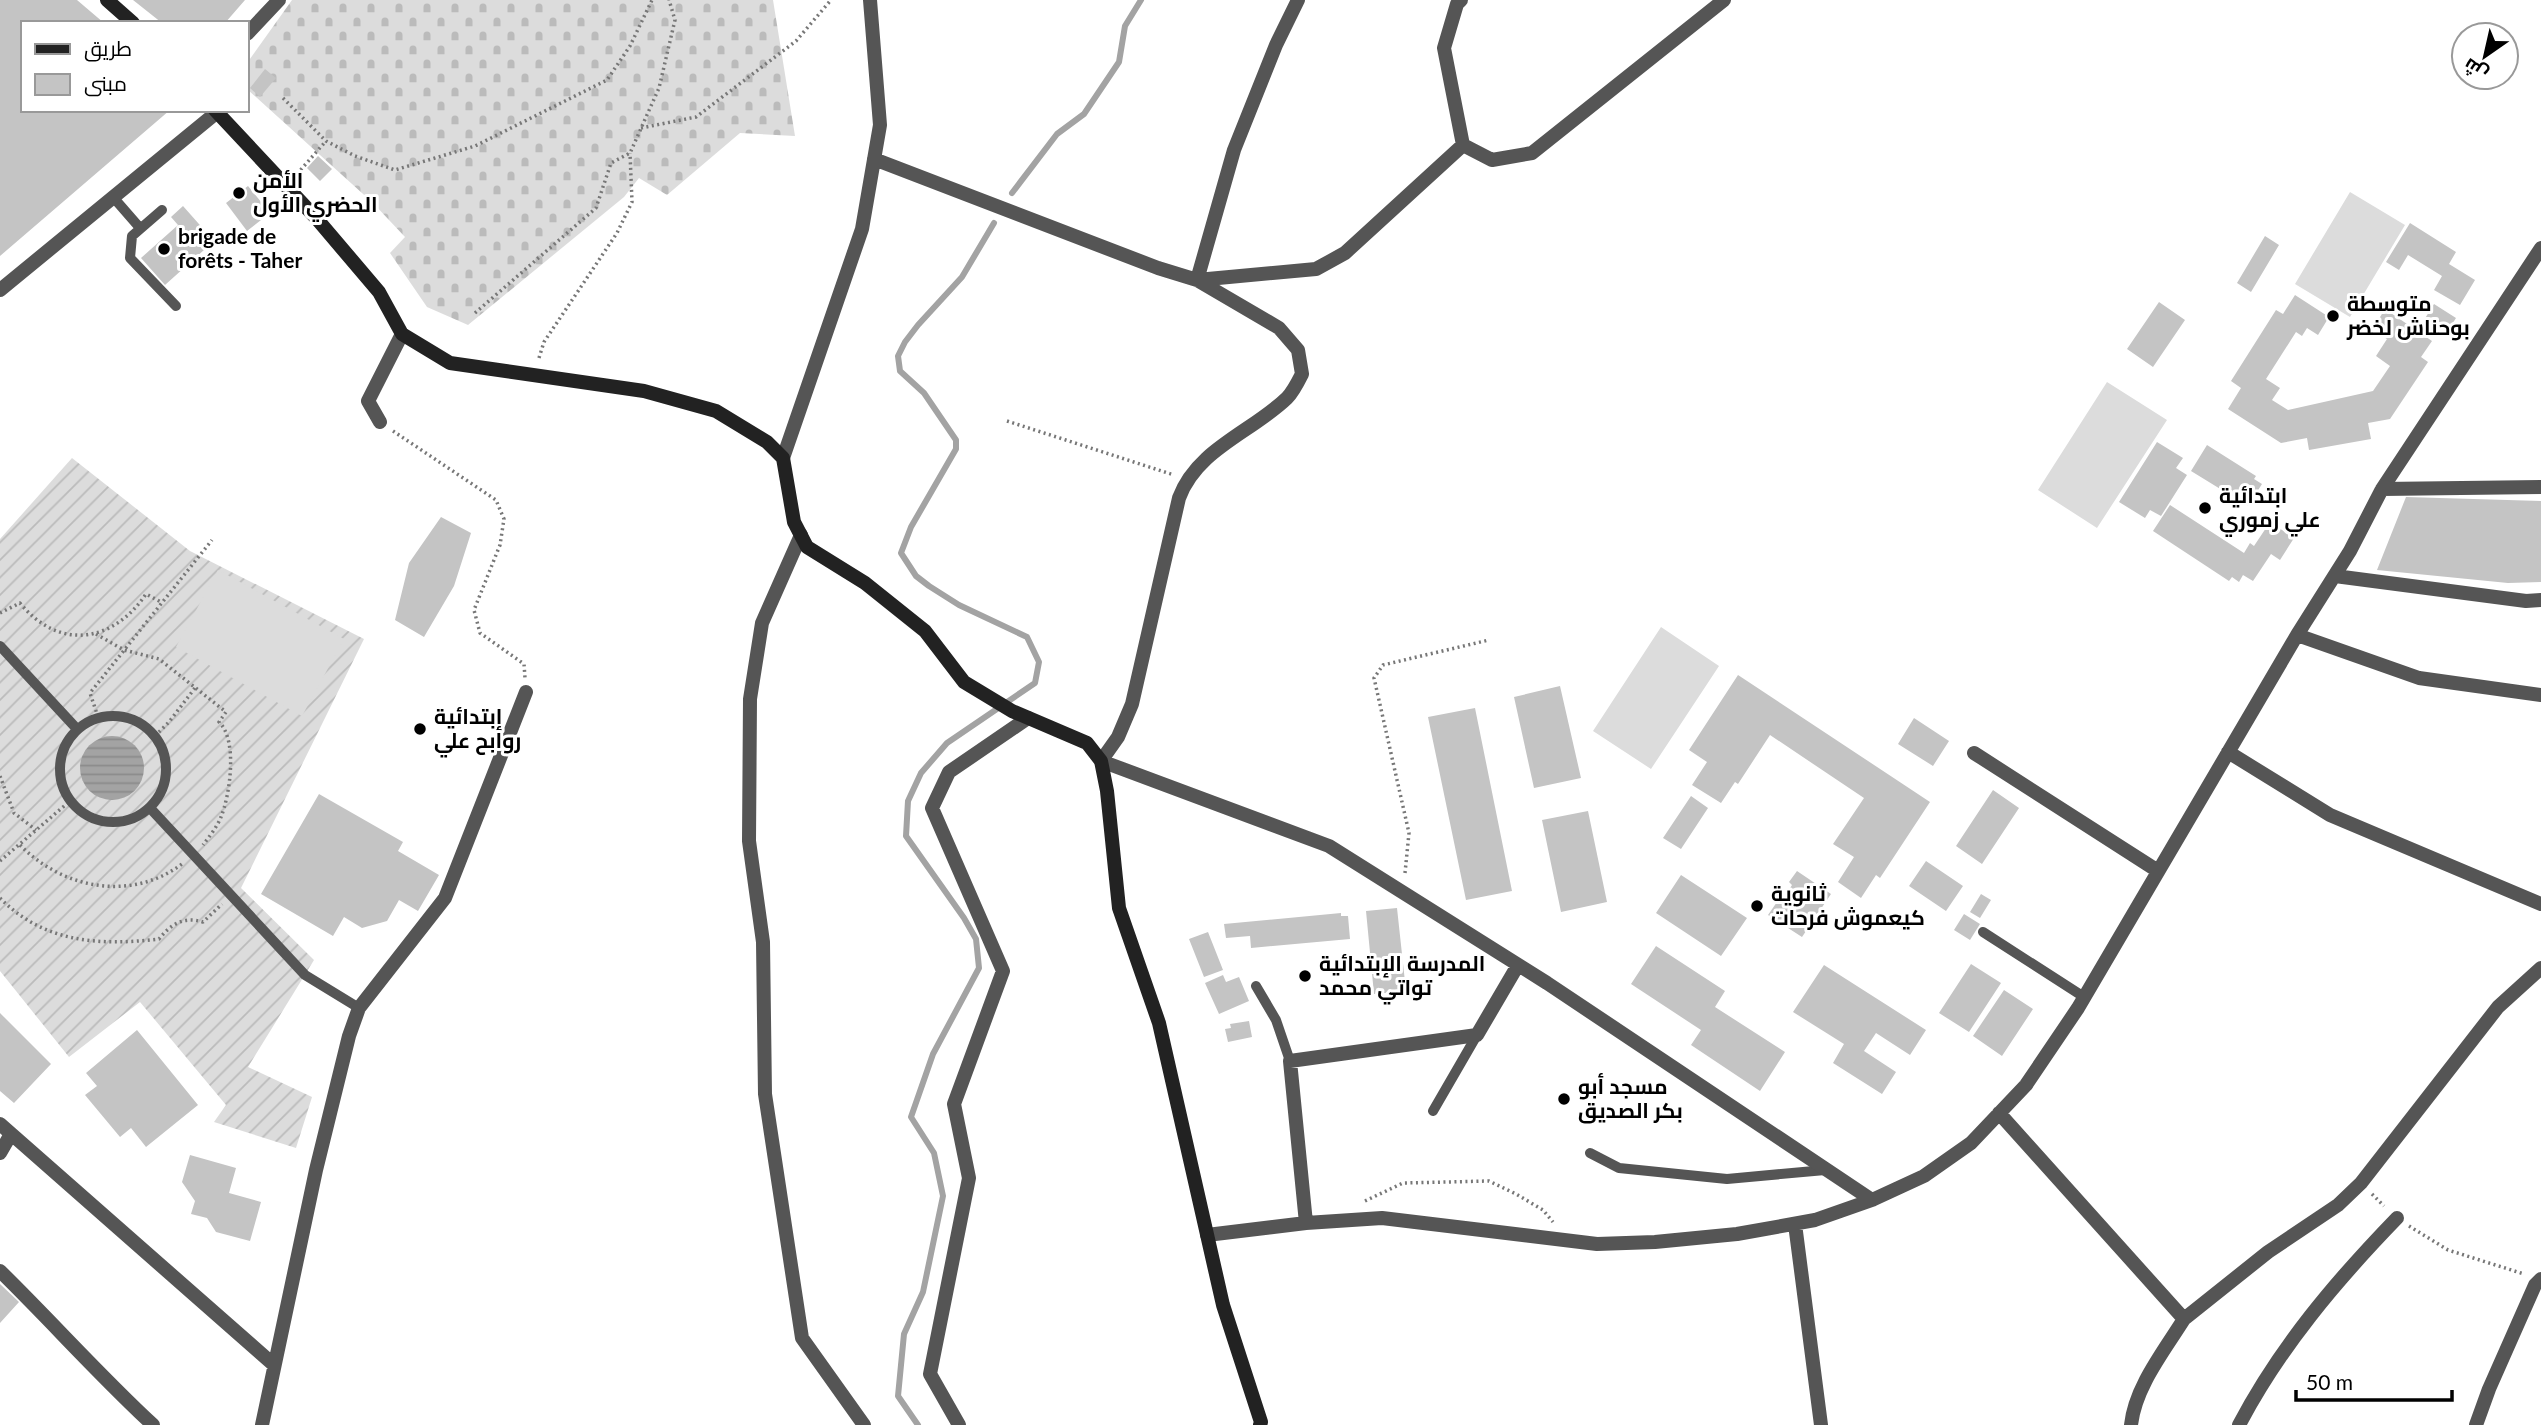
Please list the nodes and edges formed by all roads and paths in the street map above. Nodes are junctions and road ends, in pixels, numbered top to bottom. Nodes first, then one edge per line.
1 (279, 0) edge
2 (652, 0) edge
3 (669, 0) edge
4 (831, 0) edge
5 (870, 0) edge
6 (1298, 0) edge
7 (1461, 0) edge
8 (1724, 0) edge
9 (111, 1) edge
10 (130, 21) edge
11 (248, 33) edge
12 (282, 98) dead end
13 (215, 112) edge
14 (641, 128) junction
15 (326, 141) junction
16 (1463, 145) junction
17 (630, 153) junction
18 (874, 159) junction
19 (286, 187) junction
20 (113, 197) junction
21 (162, 210) dead end
22 (140, 228) junction
23 (2541, 248) edge
24 (1197, 280) junction
25 (0, 290) edge
26 (176, 306) dead end
27 (475, 313) dead end
28 (402, 334) junction
29 (538, 375) junction
30 (1007, 421) dead end
31 (380, 422) joint
32 (783, 458) junction
33 (1186, 479) junction
34 (2541, 488) edge
35 (2382, 489) junction
36 (801, 535) junction
37 (212, 540) dead end
38 (2335, 576) junction
39 (2541, 600) edge
40 (161, 603) junction
41 (0, 613) edge
42 (96, 634) junction
43 (2297, 635) junction
44 (1489, 640) dead end
45 (0, 646) edge
46 (124, 650) junction
47 (195, 688) junction
48 (526, 692) joint
49 (2541, 695) edge
50 (98, 717) junction
51 (1028, 718) junction
52 (77, 729) junction
53 (155, 736) junction
54 (2228, 752) junction
55 (1974, 753) dead end
56 (1101, 761) junction
57 (0, 776) edge
58 (70, 801) junction
59 (150, 808) junction
60 (36, 830) junction
61 (20, 845) junction
62 (194, 855) junction
63 (0, 861) edge
64 (2158, 871) junction
65 (1403, 892) junction
66 (231, 895) junction
67 (0, 898) edge
68 (2541, 904) edge
69 (1983, 932) dead end
70 (1518, 965) junction
71 (2541, 968) edge
72 (1256, 986) dead end
73 (2084, 997) junction
74 (359, 1008) junction
75 (1477, 1035) junction
76 (1290, 1061) junction
77 (1433, 1111) dead end
78 (1999, 1113) junction
79 (6, 1129) edge
80 (0, 1153) edge
81 (1590, 1153) dead end
82 (1826, 1170) junction
83 (2361, 1183) junction
84 (1872, 1200) junction
85 (2397, 1218) junction
86 (1352, 1220) junction
87 (1306, 1223) junction
88 (1796, 1224) junction
89 (1207, 1235) junction
90 (1552, 1239) junction
91 (0, 1271) edge
92 (2540, 1279) edge
93 (2184, 1319) junction
94 (274, 1365) junction
95 (151, 1424) edge
96 (262, 1425) edge
97 (864, 1425) edge
98 (958, 1425) edge
99 (1260, 1425) edge
100 (1821, 1425) edge
101 (2131, 1425) edge
102 (2239, 1425) edge
103 (2476, 1425) edge

1 - 11 street
2 - 15 path
3 - 14 path
4 - 14 path
5 - 18 street
6 - 24 street
7 - 16 street
8 - 16 street
9 - 10 main road
12 - 15 path
13 - 19 main road
13 - 20 street
14 - 17 path
15 - 19 path
16 - 24 street
17 - 27 path
17 - 29 path
18 - 24 street
18 - 32 street
19 - 28 main road
20 - 22 lane
20 - 25 street
21 - 22 lane
22 - 26 lane
23 - 35 street
24 - 33 street
28 - 29 main road
28 - 31 street
29 - 32 main road
30 - 33 path
31 - 48 path
32 - 36 main road
33 - 56 street
34 - 35 street
35 - 38 street
36 - 51 main road
36 - 97 street
37 - 40 path
38 - 39 street
38 - 43 street
40 - 42 path
40 - 46 path
41 - 42 path
42 - 46 path
43 - 49 street
43 - 54 street
44 - 65 path
45 - 52 lane
46 - 47 path
46 - 50 path
47 - 53 path
47 - 62 path
48 - 74 street
50 - 52 lane
50 - 53 lane
51 - 56 main road
51 - 98 street
52 - 58 lane
53 - 59 lane
54 - 64 street
54 - 68 street
55 - 64 street
56 - 65 street
56 - 89 main road
57 - 60 path
58 - 59 lane
58 - 60 path
59 - 62 lane
60 - 61 path
61 - 62 path
61 - 63 path
62 - 66 lane
64 - 73 street
65 - 70 street
66 - 67 path
66 - 74 lane
69 - 73 lane
70 - 75 street
70 - 82 street
71 - 83 street
72 - 76 lane
73 - 78 street
74 - 94 street
75 - 76 street
75 - 77 lane
76 - 87 street
78 - 84 street
78 - 93 street
79 - 80 street
79 - 94 street
81 - 82 lane
82 - 84 street
83 - 85 path
83 - 93 street
84 - 88 street
85 - 92 path
85 - 102 street
86 - 87 street
86 - 90 street
86 - 90 path
87 - 89 street
88 - 90 street
88 - 100 street
89 - 99 main road
91 - 95 street
92 - 103 street
93 - 101 street
94 - 96 street

